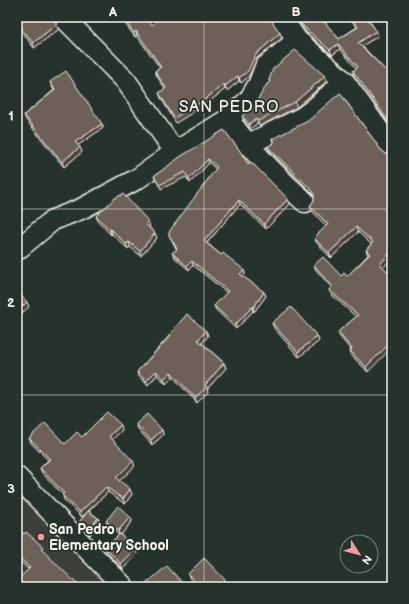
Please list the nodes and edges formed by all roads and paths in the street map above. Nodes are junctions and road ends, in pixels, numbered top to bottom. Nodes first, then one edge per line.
1 (63, 17) edge
2 (281, 17) edge
3 (297, 40) junction
4 (344, 80) junction
5 (228, 119) junction
6 (247, 145) junction
7 (392, 148) edge
8 (175, 152) junction
9 (305, 202) dead end
10 (17, 250) edge
11 (17, 477) edge
12 (124, 587) edge

1 - 8 street
2 - 3 street
3 - 4 street
3 - 5 street
4 - 6 street
4 - 7 street
5 - 6 street
5 - 8 street
6 - 9 street
8 - 10 street
11 - 12 street

